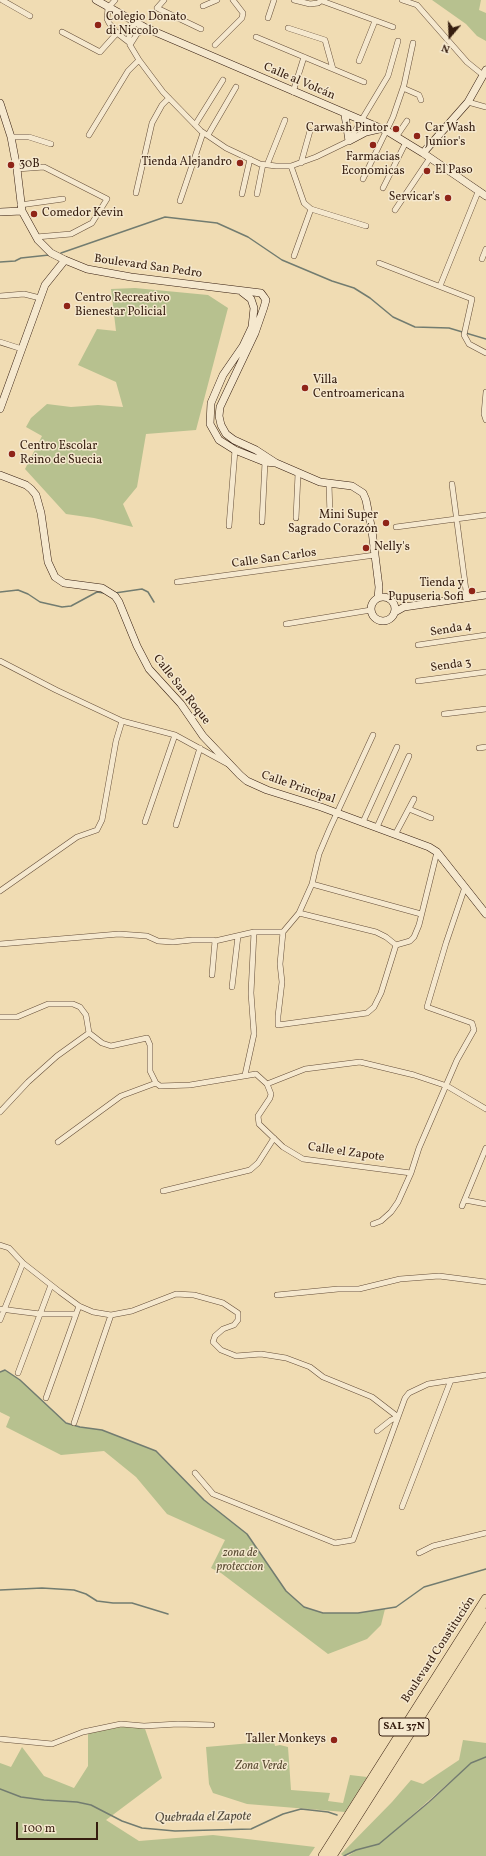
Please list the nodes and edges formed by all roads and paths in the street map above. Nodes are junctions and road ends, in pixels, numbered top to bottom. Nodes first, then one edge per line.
1 (2, 0) edge
2 (96, 0) edge
3 (115, 0) edge
4 (164, 0) edge
5 (217, 0) edge
6 (233, 0) edge
7 (274, 0) edge
8 (294, 0) edge
9 (402, 0) edge
10 (322, 1) edge
11 (203, 6) dead end
12 (108, 8) junction
13 (30, 16) dead end
14 (268, 18) dead end
15 (375, 21) junction
16 (135, 22) junction
17 (393, 27) dead end
18 (146, 28) junction
19 (201, 28) dead end
20 (288, 28) dead end
21 (131, 31) junction
22 (62, 32) dead end
23 (117, 33) junction
24 (256, 37) dead end
25 (398, 41) dead end
26 (413, 43) dead end
27 (130, 44) junction
28 (215, 45) dead end
29 (304, 57) junction
30 (139, 60) junction
31 (359, 61) dead end
32 (332, 69) junction
33 (485, 72) edge
34 (223, 80) dead end
35 (364, 82) dead end
36 (236, 87) dead end
37 (403, 88) junction
38 (293, 92) junction
39 (169, 98) junction
40 (421, 100) dead end
41 (468, 102) junction
42 (0, 103) edge
43 (486, 107) edge
44 (345, 115) junction
45 (285, 120) dead end
46 (361, 120) junction
47 (407, 121) dead end
48 (196, 125) junction
49 (379, 128) junction
50 (310, 131) dead end
51 (387, 131) junction
52 (206, 134) junction
53 (89, 135) dead end
54 (11, 137) junction
55 (396, 137) junction
56 (349, 141) junction
57 (406, 142) junction
58 (51, 144) dead end
59 (423, 153) junction
60 (430, 158) junction
61 (250, 159) junction
62 (301, 163) junction
63 (265, 165) junction
64 (291, 166) junction
65 (17, 169) junction
66 (363, 178) dead end
67 (383, 188) dead end
68 (478, 192) junction
69 (136, 193) dead end
70 (242, 194) dead end
71 (257, 194) dead end
72 (486, 196) edge
73 (63, 199) dead end
74 (180, 201) dead end
75 (21, 208) junction
76 (311, 208) junction
77 (395, 210) dead end
78 (0, 212) edge
79 (366, 226) dead end
80 (36, 237) junction
81 (486, 249) edge
82 (294, 256) dead end
83 (482, 259) dead end
84 (65, 260) junction
85 (379, 263) dead end
86 (440, 286) junction
87 (240, 291) junction
88 (0, 296) edge
89 (40, 298) junction
90 (0, 342) edge
91 (22, 349) junction
92 (486, 353) edge
93 (486, 392) edge
94 (0, 409) edge
95 (486, 420) edge
96 (250, 447) junction
97 (235, 450) junction
98 (247, 456) junction
99 (265, 462) junction
100 (276, 463) junction
101 (298, 474) junction
102 (0, 475) edge
103 (329, 484) junction
104 (452, 484) dead end
105 (330, 515) dead end
106 (486, 515) edge
107 (296, 518) dead end
108 (456, 519) junction
109 (262, 522) dead end
110 (230, 526) dead end
111 (396, 528) dead end
112 (375, 555) junction
113 (177, 582) dead end
114 (379, 587) junction
115 (486, 595) edge
116 (387, 597) junction
117 (378, 598) junction
118 (467, 598) junction
119 (394, 603) junction
120 (404, 607) junction
121 (371, 610) junction
122 (395, 612) junction
123 (286, 624) dead end
124 (486, 635) edge
125 (418, 645) dead end
126 (0, 661) edge
127 (486, 672) edge
128 (418, 681) dead end
129 (486, 709) edge
130 (444, 714) dead end
131 (122, 721) junction
132 (175, 735) junction
133 (373, 735) dead end
134 (397, 746) dead end
135 (486, 747) edge
136 (200, 748) junction
137 (479, 748) dead end
138 (409, 756) dead end
139 (232, 766) junction
140 (414, 799) dead end
141 (409, 809) junction
142 (338, 814) junction
143 (431, 818) dead end
144 (145, 822) dead end
145 (363, 822) junction
146 (176, 825) dead end
147 (377, 827) junction
148 (396, 833) junction
149 (437, 852) junction
150 (312, 884) junction
151 (465, 887) junction
152 (0, 891) edge
153 (299, 913) junction
154 (421, 914) junction
155 (486, 914) edge
156 (254, 932) junction
157 (283, 932) junction
158 (238, 936) junction
159 (215, 941) junction
160 (0, 944) edge
161 (396, 945) junction
162 (212, 975) dead end
163 (232, 987) dead end
164 (0, 1018) edge
165 (89, 1033) junction
166 (245, 1075) junction
167 (156, 1083) junction
168 (267, 1084) junction
169 (447, 1086) junction
170 (486, 1109) edge
171 (0, 1112) edge
172 (274, 1138) junction
173 (58, 1142) dead end
174 (486, 1148) edge
175 (411, 1173) junction
176 (163, 1191) dead end
177 (465, 1200) junction
178 (486, 1204) edge
179 (462, 1206) dead end
180 (373, 1224) dead end
181 (0, 1244) edge
182 (23, 1263) junction
183 (486, 1282) edge
184 (51, 1285) junction
185 (277, 1295) dead end
186 (80, 1306) junction
187 (2, 1309) edge
188 (40, 1314) junction
189 (76, 1314) junction
190 (111, 1315) junction
191 (0, 1320) edge
192 (18, 1374) dead end
193 (486, 1375) edge
194 (451, 1380) junction
195 (46, 1398) dead end
196 (398, 1417) junction
197 (74, 1423) dead end
198 (378, 1431) dead end
199 (195, 1473) dead end
200 (402, 1506) dead end
201 (486, 1533) edge
202 (419, 1553) dead end
203 (486, 1599) edge
204 (486, 1613) edge
205 (212, 1725) dead end
206 (0, 1739) edge
207 (323, 1856) edge
208 (332, 1856) edge

1 - 13 street
2 - 12 street, Calle al Volcán
3 - 12 street
4 - 19 street
5 - 11 street
6 - 28 street
7 - 14 street
8 - 10 street
9 - 33 street
10 - 15 street
12 - 16 street, Calle al Volcán
12 - 23 street
15 - 17 street
15 - 31 street
16 - 18 street, Calle al Volcán
16 - 21 street
18 - 27 street
18 - 38 street, Calle al Volcán
20 - 32 street
21 - 23 street
21 - 27 street
22 - 23 street
23 - 27 street
24 - 29 street
25 - 46 street
26 - 37 street
27 - 30 street
29 - 32 street
29 - 38 street
30 - 39 street
30 - 53 street
32 - 35 street
33 - 41 street
34 - 48 street
36 - 52 street
37 - 40 street
37 - 51 street
38 - 44 street, Calle al Volcán
39 - 48 street
39 - 69 street
41 - 43 street
41 - 59 street
42 - 54 street, Boulevard San Pedro
44 - 46 street, Calle al Volcán
44 - 56 street
45 - 63 street
46 - 49 street, Calle al Volcán
46 - 56 street
47 - 55 street
48 - 52 street
49 - 51 street, Calle al Volcán
49 - 56 street
50 - 62 street
51 - 55 street, Calle al Volcán
51 - 66 street
52 - 61 street
52 - 74 street
54 - 58 street
54 - 65 street, Boulevard San Pedro
55 - 57 street, Calle al Volcán
56 - 62 street
57 - 59 street, Calle al Volcán
57 - 67 street
59 - 60 street, Calle al Volcán
60 - 68 street, Calle al Volcán
60 - 77 street
61 - 63 street
61 - 70 street
62 - 64 street
63 - 64 street
63 - 71 street
64 - 76 street
65 - 75 street, Boulevard San Pedro
65 - 80 street
68 - 72 street, Calle al Volcán
68 - 86 street
73 - 75 street
75 - 78 street
75 - 80 street, Boulevard San Pedro
76 - 79 street
76 - 82 street
80 - 84 street, Boulevard San Pedro
81 - 83 street
84 - 87 street, Boulevard San Pedro
84 - 89 street
85 - 86 street
86 - 92 street
87 - 96 street, Boulevard San Pedro
87 - 97 street, Boulevard San Pedro
88 - 89 street
89 - 91 street
90 - 91 street
91 - 94 street
93 - 95 street
96 - 98 street
96 - 100 street, Boulevard San Pedro
97 - 98 street, Boulevard San Pedro
97 - 110 street
98 - 99 street, Boulevard San Pedro
99 - 100 street, Boulevard San Pedro
99 - 109 street
100 - 101 street, Boulevard San Pedro
101 - 103 street, Boulevard San Pedro
101 - 107 street
102 - 139 street, Calle San Roque
103 - 105 street
103 - 112 street, Boulevard San Pedro
104 - 108 street
106 - 108 street
108 - 111 street
108 - 118 street
112 - 113 street, Calle San Carlos
112 - 114 street, Boulevard San Pedro
114 - 116 street
114 - 117 street, Boulevard San Pedro
115 - 118 street
116 - 117 street
116 - 119 street
117 - 121 street
118 - 120 street
119 - 120 street
119 - 122 street
120 - 122 street
121 - 122 street
121 - 123 street
124 - 125 street, Senda 4
126 - 131 street, Calle Principal
127 - 128 street, Senda 3
129 - 130 street
131 - 132 street, Calle Principal
131 - 152 street
132 - 136 street, Calle Principal
132 - 144 street
133 - 142 street
134 - 145 street
135 - 137 street
136 - 139 street, Calle Principal
136 - 146 street
138 - 147 street
139 - 142 street, Calle Principal
140 - 141 street
141 - 143 street
141 - 148 street
142 - 145 street, Calle Principal
142 - 150 street
145 - 147 street, Calle Principal
147 - 148 street, Calle Principal
148 - 149 street, Calle Principal
149 - 151 street, Calle Principal
149 - 154 street
150 - 153 street
150 - 154 street
151 - 155 street, Calle Principal
151 - 169 street
153 - 157 street
153 - 161 street
154 - 161 street
156 - 157 street
156 - 158 street
156 - 166 street
157 - 161 street
158 - 159 street
158 - 163 street
159 - 160 street
159 - 162 street
164 - 165 street
165 - 167 street
165 - 171 street
166 - 167 street
166 - 168 street
167 - 173 street
168 - 169 street
168 - 172 street, Calle el Zapote
169 - 170 street
169 - 175 street
172 - 175 street, Calle el Zapote
172 - 176 street
174 - 177 street
175 - 180 street
177 - 178 street
177 - 179 street
181 - 182 street
182 - 184 street
182 - 187 street
183 - 185 street
184 - 186 street
184 - 188 street
186 - 189 street
186 - 190 street
187 - 188 street
187 - 191 street
188 - 189 street
188 - 192 street
189 - 195 street
190 - 196 street
190 - 197 street
193 - 194 street
194 - 196 street
194 - 200 street
196 - 198 street
196 - 199 street
201 - 202 street
203 - 207 highway, Boulevard Constitución / SAL 37N
204 - 208 highway, Boulevard Constitución / SAL 37N
205 - 206 street

